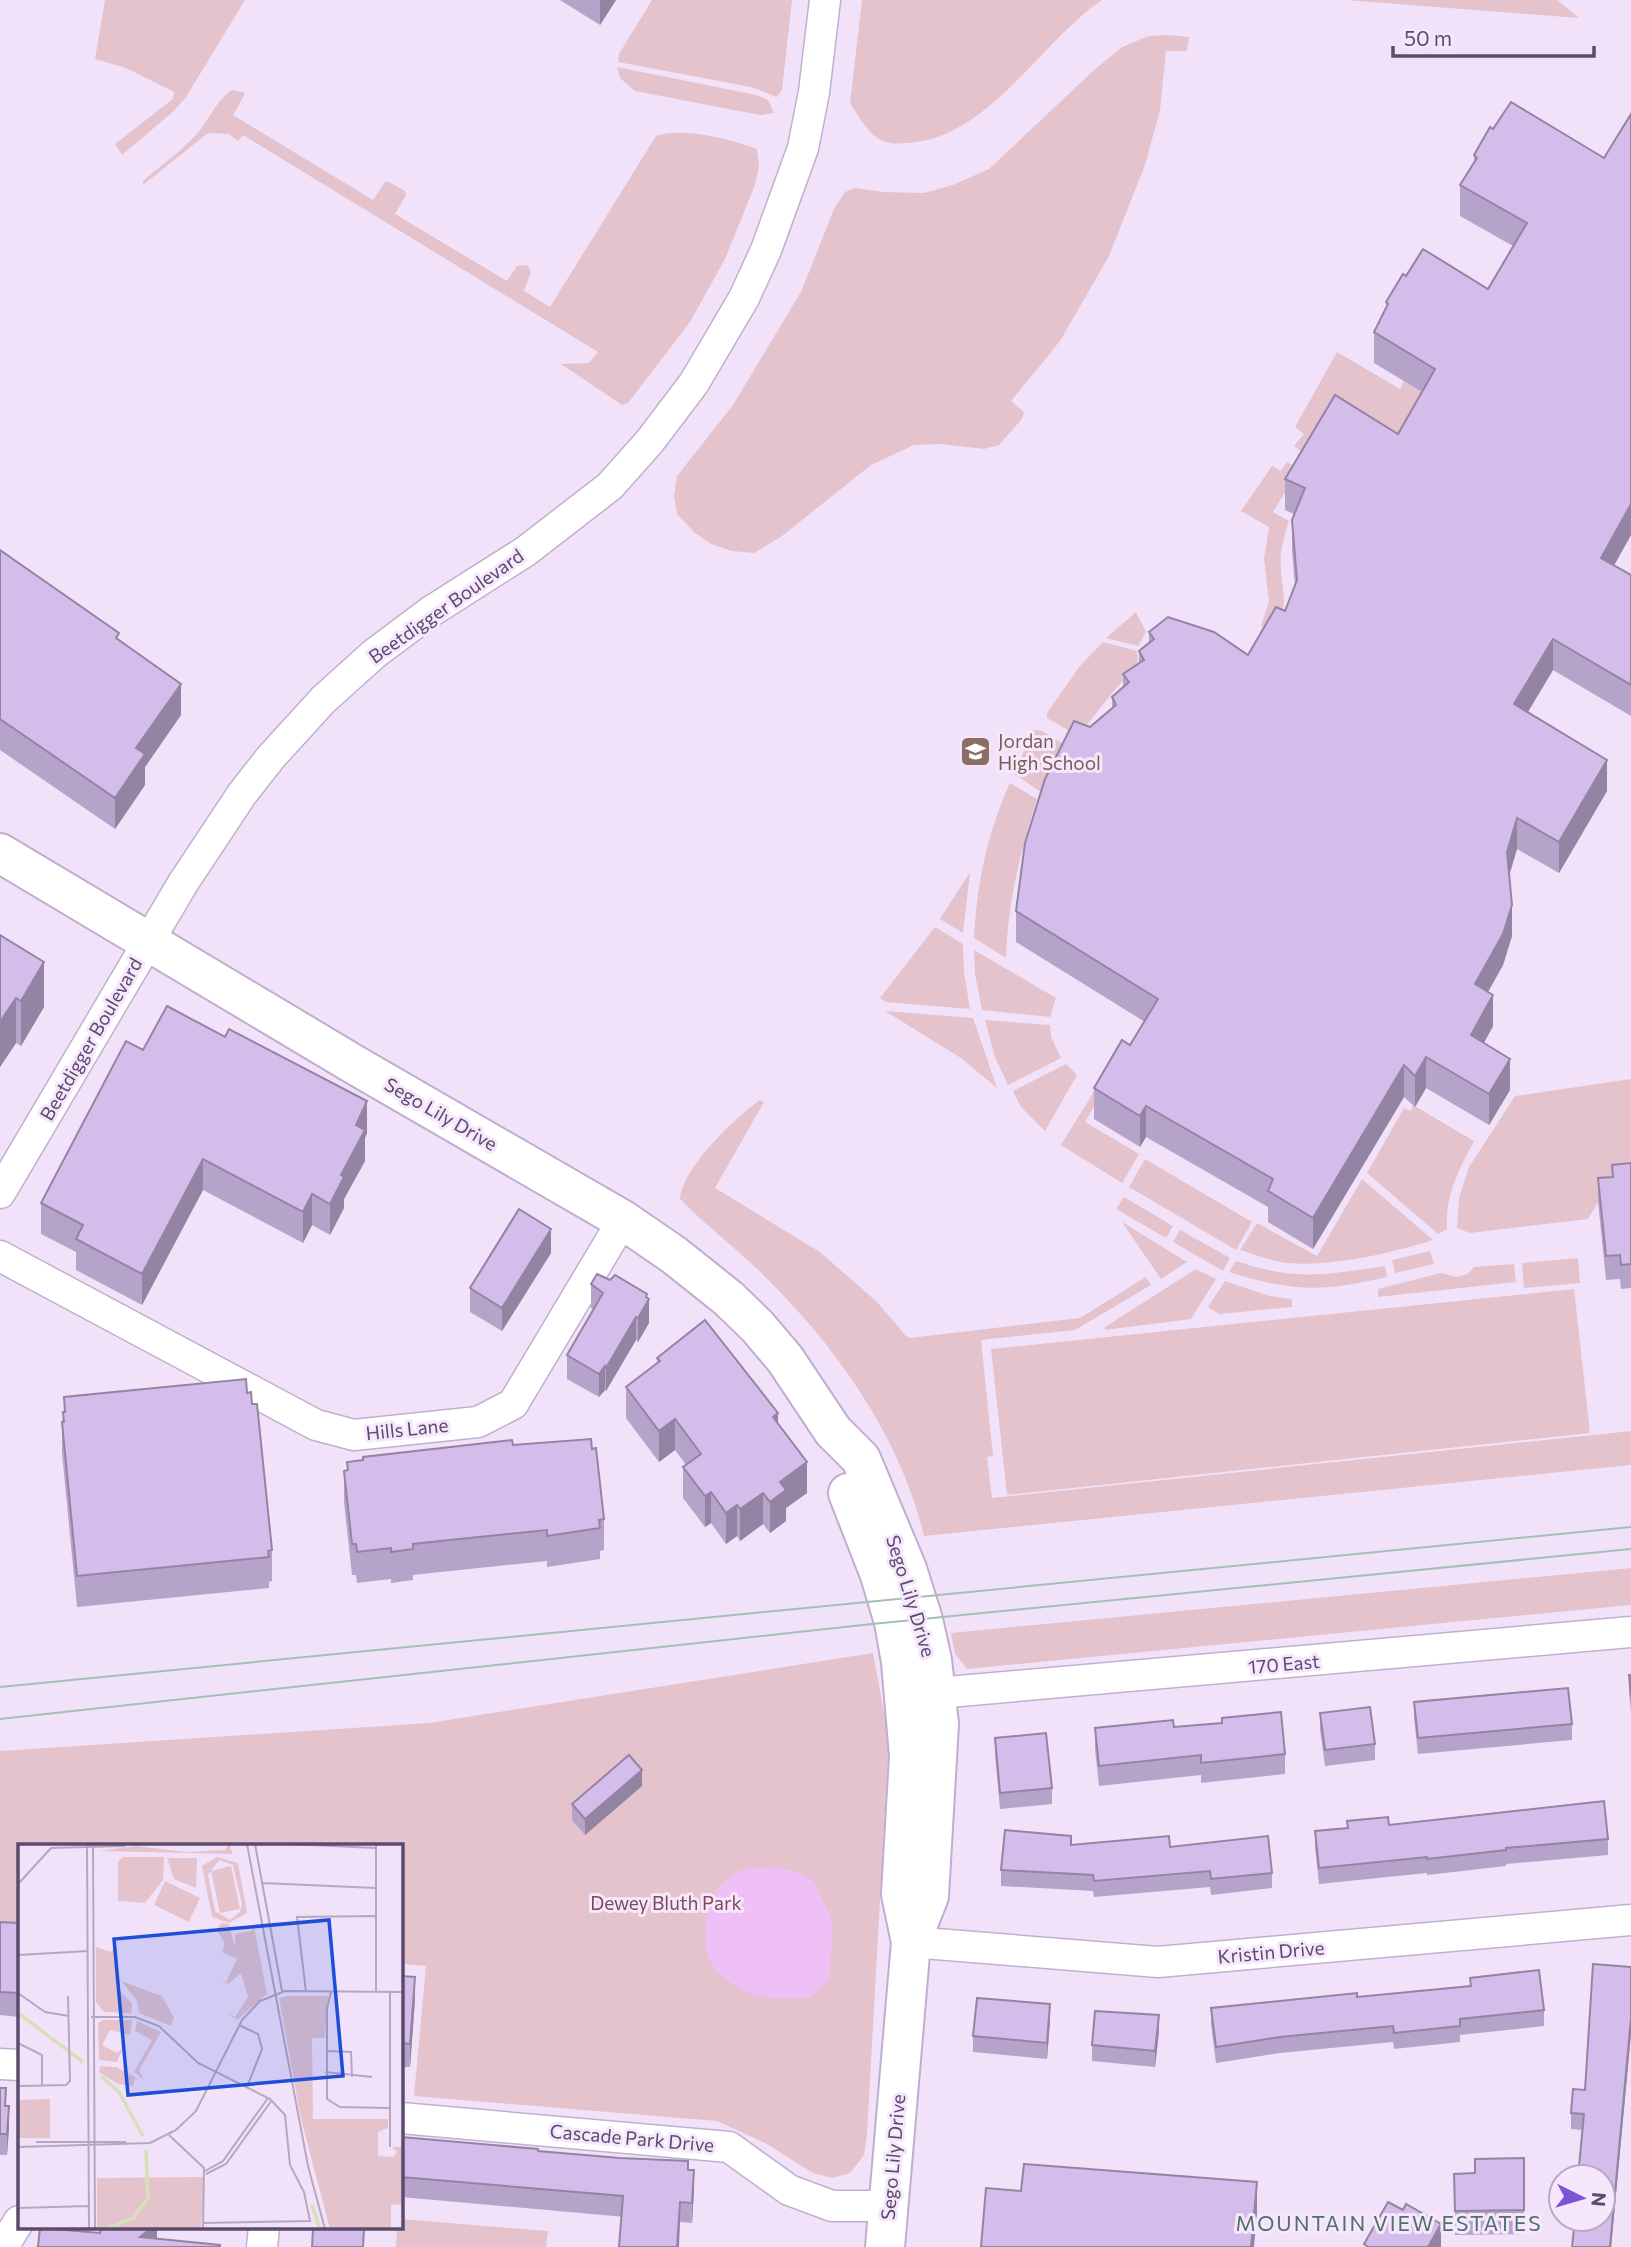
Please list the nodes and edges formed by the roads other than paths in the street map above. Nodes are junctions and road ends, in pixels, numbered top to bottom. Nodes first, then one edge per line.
1 (825, 0) edge
2 (0, 853) edge
3 (148, 943) junction
4 (0, 1193) edge
5 (623, 1220) junction
6 (0, 1255) edge
7 (833, 1431) junction
8 (1631, 1632) edge
9 (937, 1693) junction
10 (1631, 1920) edge
11 (911, 1942) junction
12 (0, 2064) edge
13 (18, 2066) edge
14 (402, 2118) edge
15 (889, 2206) junction
16 (18, 2223) edge
17 (3, 2247) edge
18 (885, 2247) edge

1 - 3 street, Beetdigger Boulevard
2 - 3 main road, Sego Lily Drive
3 - 4 street, Beetdigger Boulevard
3 - 5 main road, Sego Lily Drive
5 - 6 street, Hills Lane
5 - 7 main road, Sego Lily Drive
7 - 9 main road, Sego Lily Drive
7 - 11 main road, Sego Lily Drive
8 - 9 street, 170 East
9 - 11 main road, Sego Lily Drive
10 - 11 street, Kristin Drive
11 - 15 main road, Sego Lily Drive
12 - 13 street
14 - 15 street, Cascade Park Drive
15 - 18 main road, Sego Lily Drive
16 - 17 street

